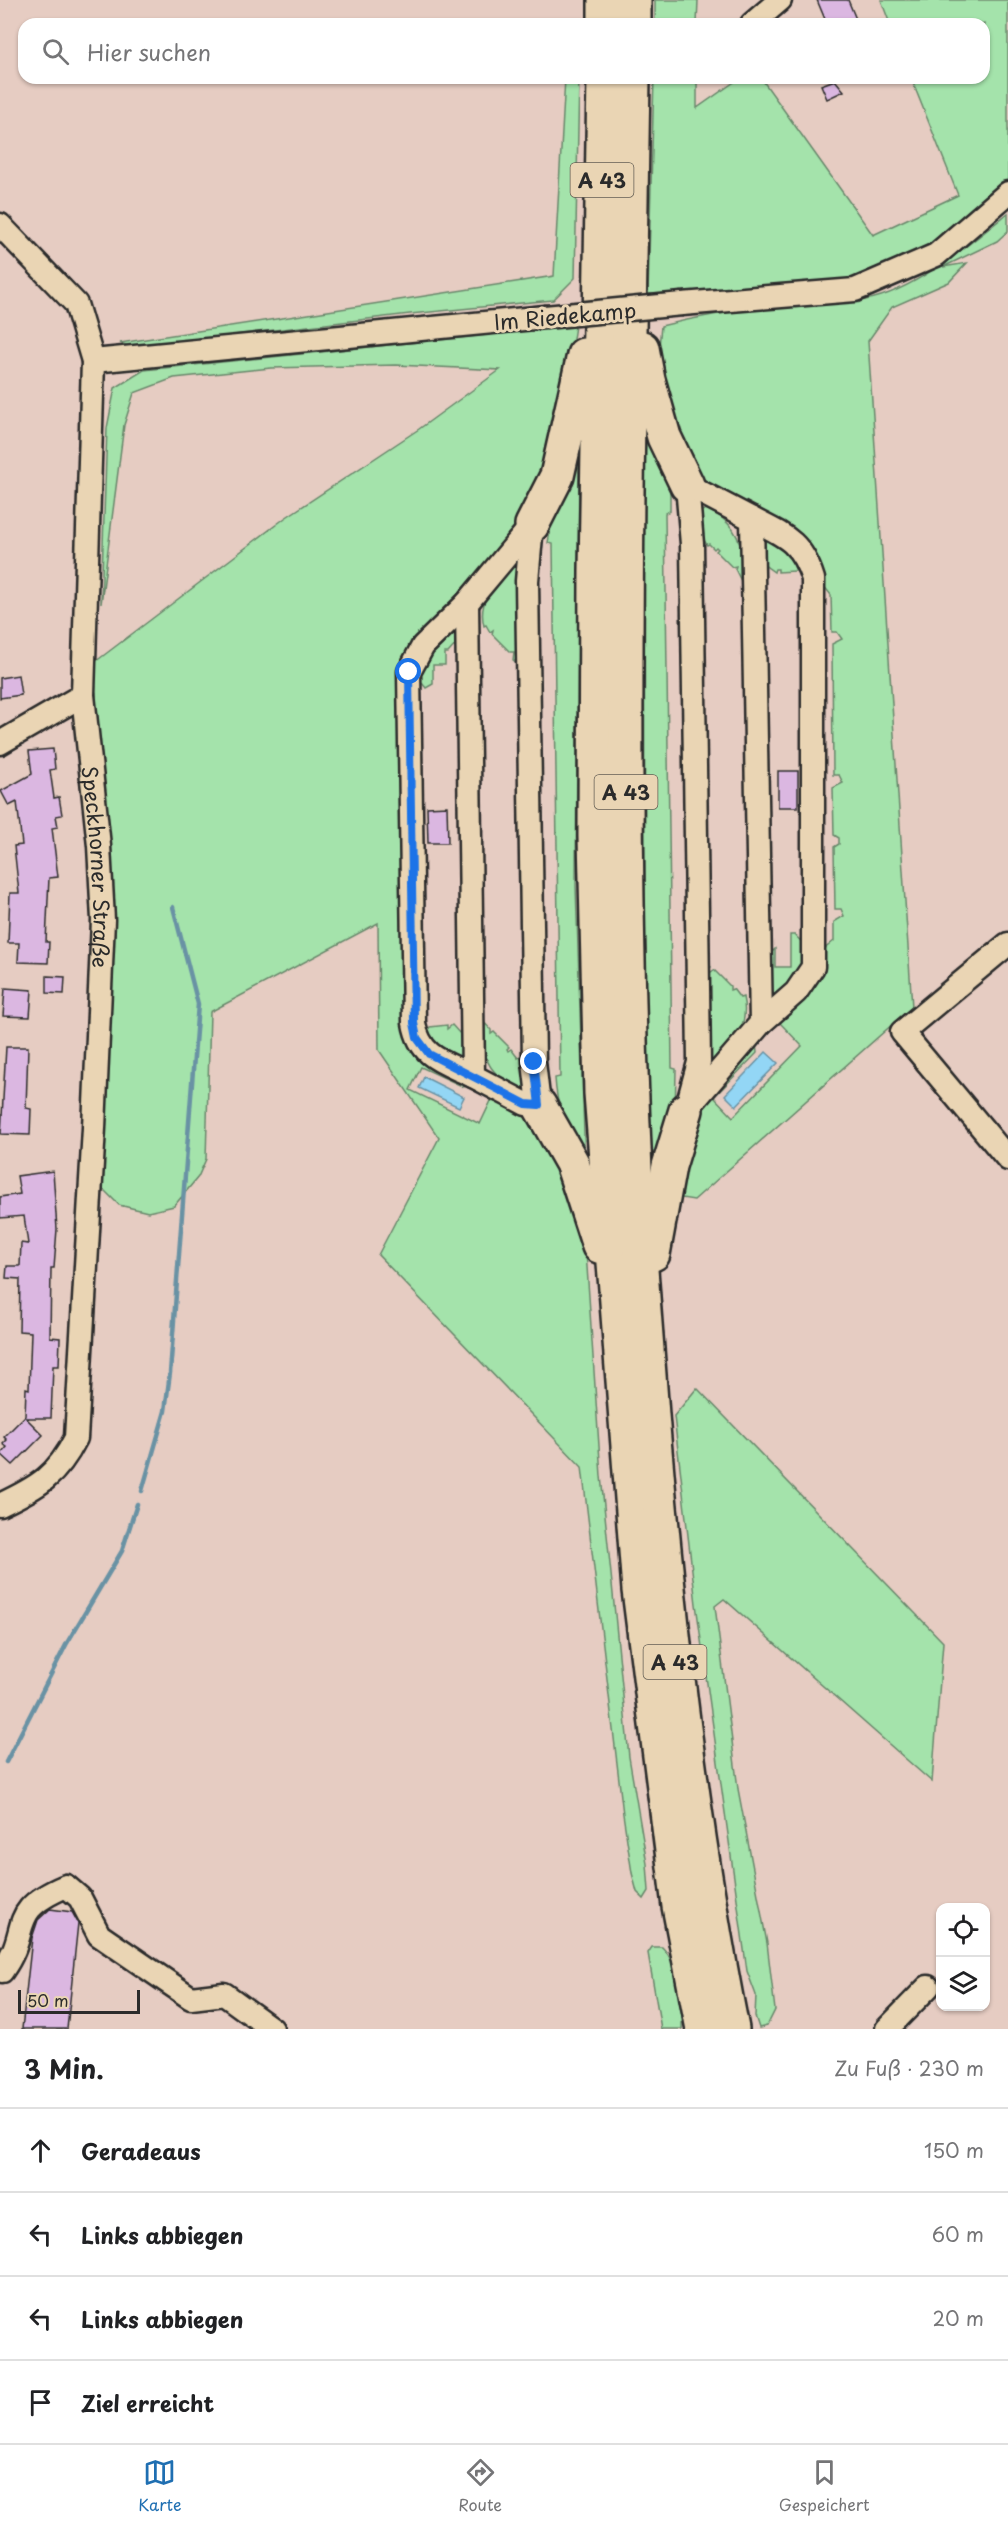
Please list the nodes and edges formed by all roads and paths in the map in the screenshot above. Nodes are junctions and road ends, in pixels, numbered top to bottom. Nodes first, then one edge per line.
1 (605, 0) edge
2 (634, 0) edge
3 (780, 0) edge
4 (605, 18) edge
5 (634, 18) edge
6 (759, 18) edge
7 (604, 84) edge
8 (632, 84) edge
9 (1008, 194) edge
10 (0, 225) edge
11 (615, 278) junction
12 (93, 361) junction
13 (687, 485) junction
14 (752, 519) junction
15 (532, 525) junction
16 (467, 603) junction
17 (83, 695) junction
18 (0, 743) edge
19 (1008, 944) edge
20 (761, 1023) junction
21 (473, 1076) junction
22 (539, 1105) junction
23 (686, 1110) junction
24 (1008, 1159) edge
25 (615, 1293) junction
26 (644, 1312) junction
27 (0, 1505) edge
28 (2, 1971) dead end
29 (928, 1987) dead end
30 (272, 2029) edge
31 (704, 2029) edge
32 (732, 2029) edge
33 (887, 2029) edge

1 - 4 highway
2 - 5 highway
3 - 6 street
7 - 11 highway, A 43
8 - 11 highway, A 43
9 - 12 street, Im Riedekamp, bridge
10 - 12 street, Speckhorner Straße
11 - 13 highway
11 - 15 highway
11 - 25 highway, A 43
11 - 26 highway, A 43
12 - 17 street, Speckhorner Straße
13 - 14 street
13 - 23 street
14 - 20 street
14 - 20 street
15 - 16 street
15 - 22 street
16 - 21 street
16 - 21 street
17 - 18 street
17 - 27 street, Speckhorner Straße
19 - 24 street
20 - 23 street
21 - 22 street
22 - 25 highway
23 - 26 highway
25 - 31 highway, A 43
26 - 32 highway, A 43
28 - 30 street
29 - 33 street

